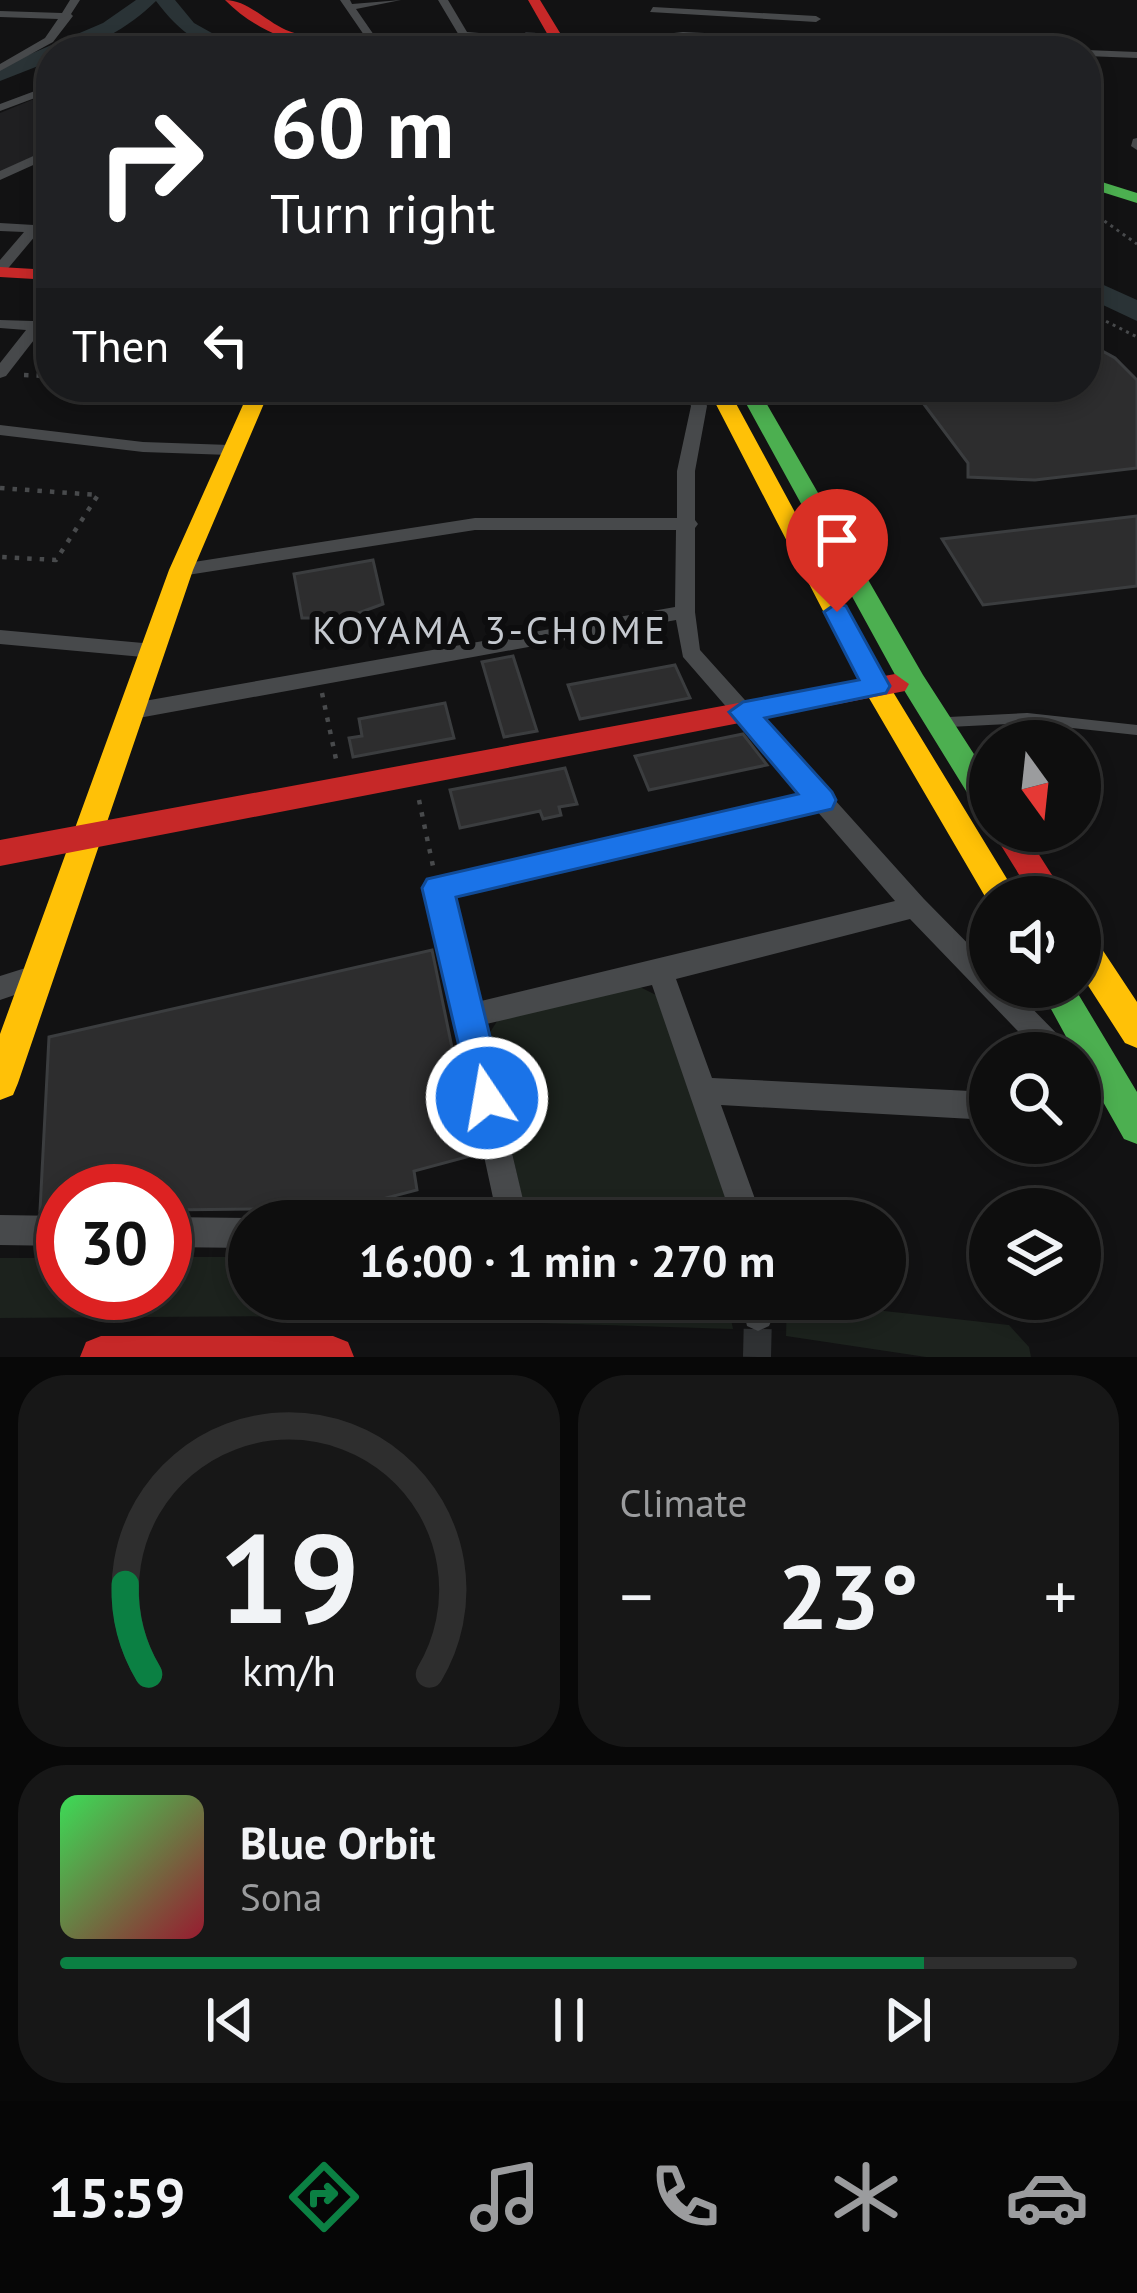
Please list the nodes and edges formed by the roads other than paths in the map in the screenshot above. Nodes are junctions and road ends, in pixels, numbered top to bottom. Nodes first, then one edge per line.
1 (75, 0) edge
2 (231, 0) edge
3 (396, 0) edge
4 (443, 0) edge
5 (519, 0) edge
6 (534, 0) edge
7 (347, 3) edge
8 (652, 5) edge
9 (0, 14) edge
10 (68, 16) junction
11 (816, 19) dead end
12 (664, 35) junction
13 (52, 36) edge
14 (291, 36) edge
15 (370, 36) edge
16 (473, 36) edge
17 (544, 36) edge
18 (547, 36) edge
19 (657, 36) edge
20 (688, 36) edge
21 (36, 47) edge
22 (1101, 54) edge
23 (1137, 55) edge
24 (0, 68) edge
25 (36, 94) edge
26 (0, 108) edge
27 (36, 160) edge
28 (21, 169) junction
29 (36, 170) edge
30 (0, 176) edge
31 (1101, 187) edge
32 (1137, 198) edge
33 (0, 227) edge
34 (0, 270) edge
35 (36, 274) edge
36 (0, 324) edge
37 (36, 326) joint
38 (9, 374) edge
39 (254, 402) edge
40 (697, 402) edge
41 (725, 402) edge
42 (755, 402) edge
43 (738, 427) junction
44 (693, 428) junction
45 (0, 430) edge
46 (230, 450) junction
47 (689, 524) junction
48 (182, 569) junction
49 (685, 612) junction
50 (0, 637) edge
51 (154, 651) junction
52 (913, 682) junction
53 (876, 686) junction
54 (133, 711) junction
55 (743, 712) junction
56 (938, 722) junction
57 (1137, 730) edge
58 (969, 771) edge
59 (821, 800) junction
60 (87, 838) junction
61 (0, 853) edge
62 (989, 876) edge
63 (915, 907) junction
64 (969, 962) edge
65 (660, 970) junction
66 (1101, 976) edge
67 (35, 977) junction
68 (0, 988) edge
69 (1013, 1008) edge
70 (469, 1016) junction
71 (1037, 1032) edge
72 (1137, 1032) edge
73 (1101, 1077) edge
74 (0, 1083) edge
75 (702, 1090) junction
76 (969, 1105) edge
77 (1137, 1126) edge
78 (509, 1200) edge
79 (741, 1200) edge
80 (0, 1230) edge
81 (36, 1231) edge
82 (192, 1232) edge
83 (228, 1233) edge
84 (101, 1357) edge
85 (333, 1357) edge

1 - 10 street
2 - 14 main road
3 - 7 street
4 - 16 street
5 - 17 main road
6 - 18 main road
7 - 15 street
8 - 11 street
8 - 12 street
9 - 10 street
10 - 13 street
12 - 19 street
12 - 20 street
21 - 24 street
22 - 23 street
25 - 26 street
27 - 28 street
28 - 29 street
28 - 30 street
31 - 32 main road
33 - 34 street
34 - 35 main road
36 - 37 street
37 - 38 street
39 - 46 main road
40 - 44 street
41 - 43 main road
42 - 52 main road
43 - 44 street
43 - 53 main road
44 - 47 street
45 - 46 street
46 - 48 main road
47 - 48 street
47 - 49 street
48 - 51 main road
49 - 54 street
49 - 55 street
50 - 51 street
51 - 54 main road
52 - 53 main road
52 - 56 main road
53 - 55 main road
53 - 62 main road
54 - 60 main road
55 - 59 street
55 - 60 main road
56 - 57 lane
56 - 58 main road
59 - 63 street
59 - 70 street
60 - 61 main road
60 - 67 main road
63 - 64 street
63 - 65 street
65 - 70 street
65 - 75 street
66 - 72 main road
67 - 68 street
67 - 74 main road
69 - 71 street
70 - 78 street
73 - 77 main road
75 - 76 street
75 - 79 street
80 - 81 street
82 - 83 street
84 - 85 main road

